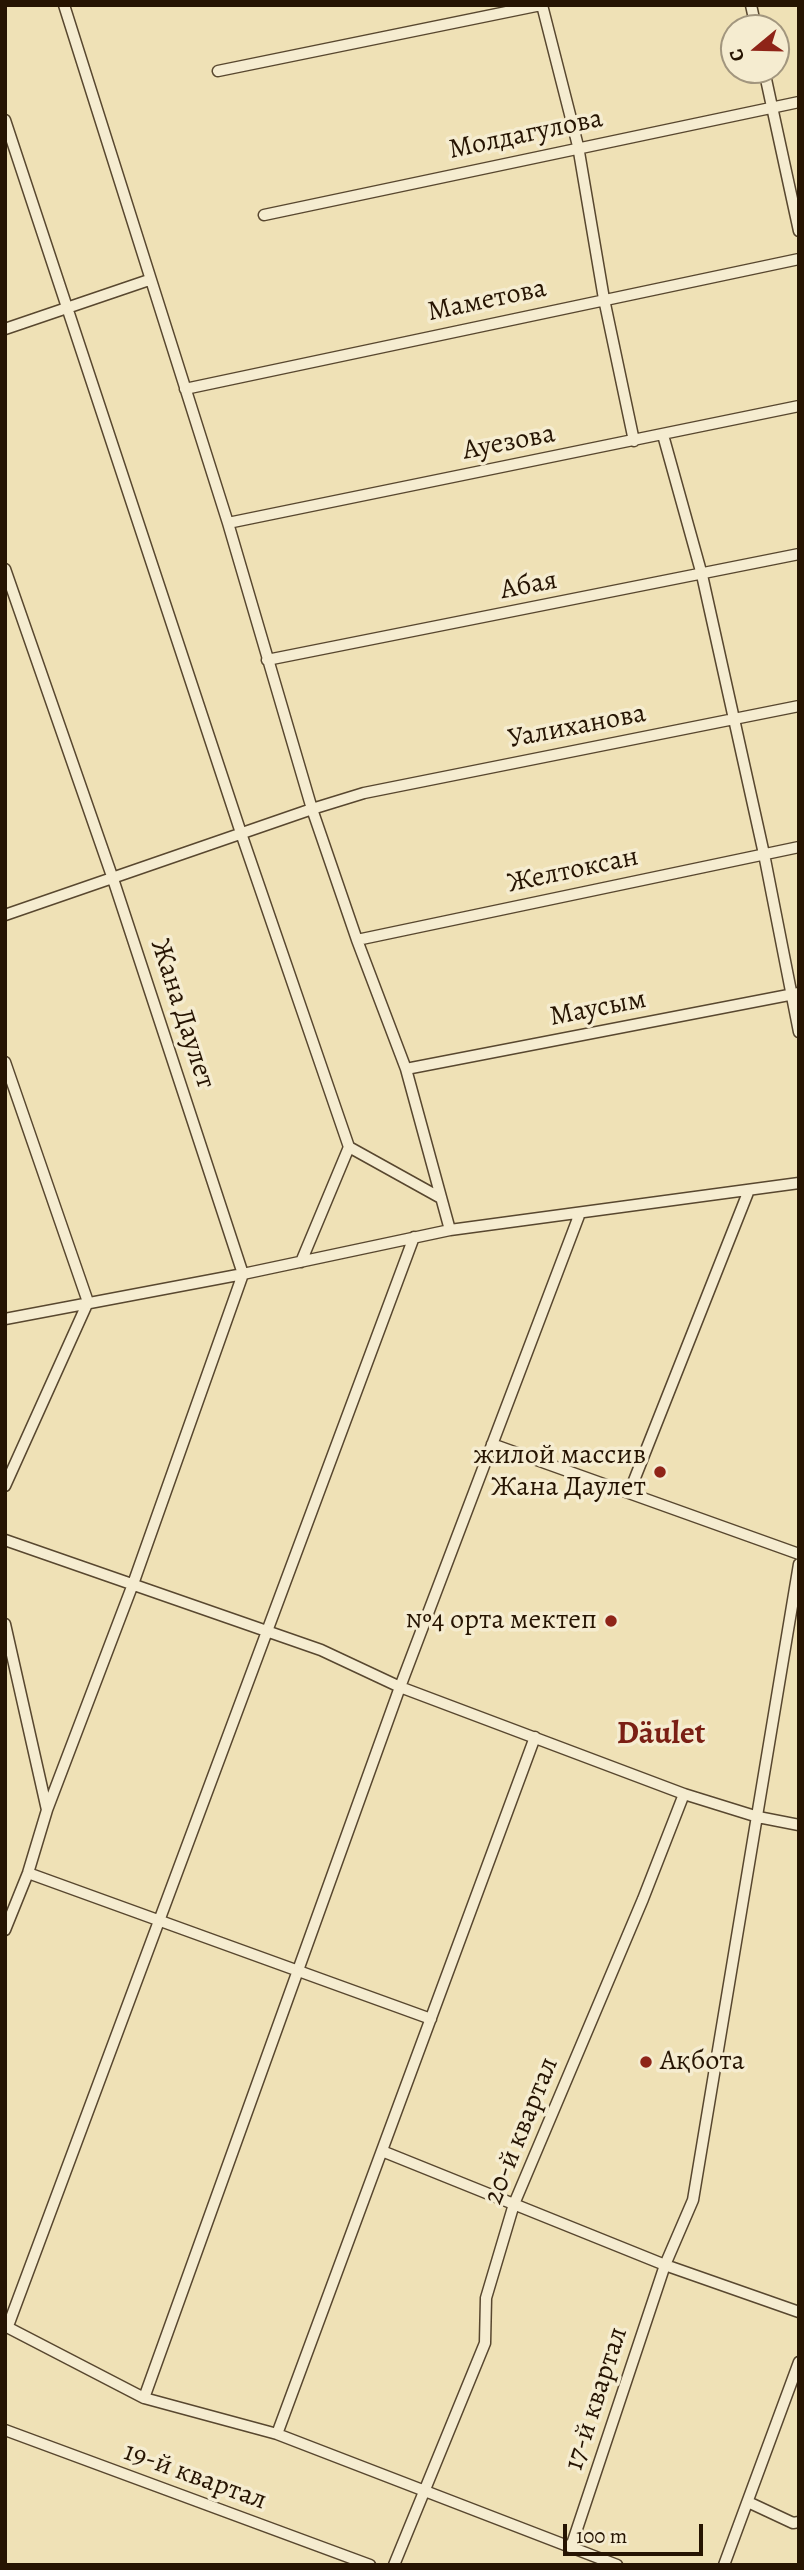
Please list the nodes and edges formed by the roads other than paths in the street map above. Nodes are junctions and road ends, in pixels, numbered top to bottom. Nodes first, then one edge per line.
1 (64, 5) edge
2 (541, 5) edge
3 (218, 71) dead end
4 (767, 84) edge
5 (799, 102) edge
6 (772, 107) junction
7 (5, 120) edge
8 (578, 146) junction
9 (264, 215) dead end
10 (799, 231) edge
11 (799, 259) edge
12 (149, 280) junction
13 (604, 299) junction
14 (70, 308) junction
15 (5, 329) edge
16 (185, 389) junction
17 (799, 406) edge
18 (663, 435) junction
19 (634, 441) junction
20 (228, 523) junction
21 (799, 554) edge
22 (5, 569) edge
23 (702, 575) junction
24 (267, 660) junction
25 (799, 706) edge
26 (733, 719) junction
27 (312, 809) junction
28 (242, 836) junction
29 (799, 847) edge
30 (764, 854) junction
31 (114, 879) junction
32 (5, 915) edge
33 (356, 940) junction
34 (795, 994) edge
35 (799, 1031) edge
36 (5, 1062) edge
37 (406, 1069) junction
38 (349, 1147) junction
39 (799, 1183) edge
40 (749, 1190) junction
41 (439, 1197) junction
42 (580, 1213) junction
43 (450, 1230) junction
44 (414, 1237) junction
45 (300, 1262) junction
46 (243, 1274) junction
47 (88, 1302) junction
48 (5, 1318) edge
49 (492, 1444) junction
50 (5, 1486) edge
51 (629, 1493) junction
52 (5, 1539) edge
53 (799, 1554) edge
54 (799, 1564) edge
55 (134, 1584) junction
56 (5, 1623) edge
57 (267, 1631) junction
58 (400, 1687) junction
59 (535, 1737) junction
60 (684, 1794) junction
61 (47, 1810) junction
62 (758, 1817) junction
63 (799, 1825) edge
64 (28, 1873) junction
65 (159, 1920) junction
66 (5, 1930) edge
67 (298, 1971) junction
68 (431, 2019) junction
69 (382, 2151) junction
70 (514, 2204) junction
71 (665, 2264) junction
72 (799, 2312) edge
73 (6, 2326) edge
74 (799, 2362) edge
75 (144, 2398) junction
76 (5, 2431) edge
77 (277, 2434) junction
78 (426, 2491) junction
79 (748, 2502) junction
80 (799, 2522) edge
81 (571, 2547) junction
82 (370, 2565) edge
83 (394, 2565) edge
84 (617, 2565) edge
85 (724, 2565) edge

1 - 12 street
2 - 3 street
2 - 8 street
4 - 6 street
5 - 6 street, Молдагулова
6 - 8 street, Молдагулова
6 - 10 street
7 - 14 street
8 - 9 street, Молдагулова
8 - 13 street
11 - 13 street, Маметова
12 - 14 street
12 - 16 street
13 - 16 street, Маметова
13 - 19 street
14 - 15 street
14 - 28 street
16 - 20 street
17 - 18 street, Ауезова
18 - 19 street, Ауезова
18 - 23 street
19 - 20 street, Ауезова
20 - 24 street
21 - 23 street, Абая
22 - 31 street, Жана Даулет
23 - 24 street, Абая
23 - 26 street
24 - 27 street
25 - 26 street, Уалиханова
26 - 27 street, Уалиханова
26 - 30 street
27 - 28 street, Уалиханова
27 - 33 street
28 - 31 street, Уалиханова
28 - 38 street
29 - 30 street, Желтоксан
30 - 33 street, Желтоксан
30 - 34 street
31 - 32 street, Уалиханова
31 - 46 street, Жана Даулет
33 - 37 street
34 - 35 street
34 - 37 street, Маусым
36 - 47 street
37 - 41 street
38 - 41 street
38 - 45 street
39 - 40 street
40 - 42 street
40 - 51 street
41 - 43 street
42 - 43 street
42 - 49 street
43 - 44 street
44 - 45 street
44 - 57 street
45 - 46 street
46 - 47 street
46 - 55 street
47 - 48 street
47 - 50 street
49 - 51 street
49 - 58 street
51 - 53 street
52 - 55 street
54 - 62 street, 17-й квартал
55 - 57 street
55 - 61 street
56 - 61 street
57 - 58 street
57 - 65 street
58 - 59 street
58 - 67 street
59 - 60 street
59 - 68 street
60 - 62 street
60 - 70 street, 20-й квартал
61 - 64 street
62 - 63 street
62 - 71 street, 17-й квартал
64 - 65 street
64 - 66 street
65 - 67 street
65 - 73 street
67 - 68 street
67 - 75 street
68 - 69 street
69 - 70 street
69 - 77 street
70 - 71 street
70 - 78 street, 20-й квартал
71 - 72 street
71 - 81 street, 17-й квартал
73 - 75 street
74 - 79 street
75 - 77 street
76 - 82 street, 19-й квартал
77 - 78 street
78 - 81 street
78 - 83 street, 20-й квартал
79 - 80 street
79 - 85 street
81 - 84 street

